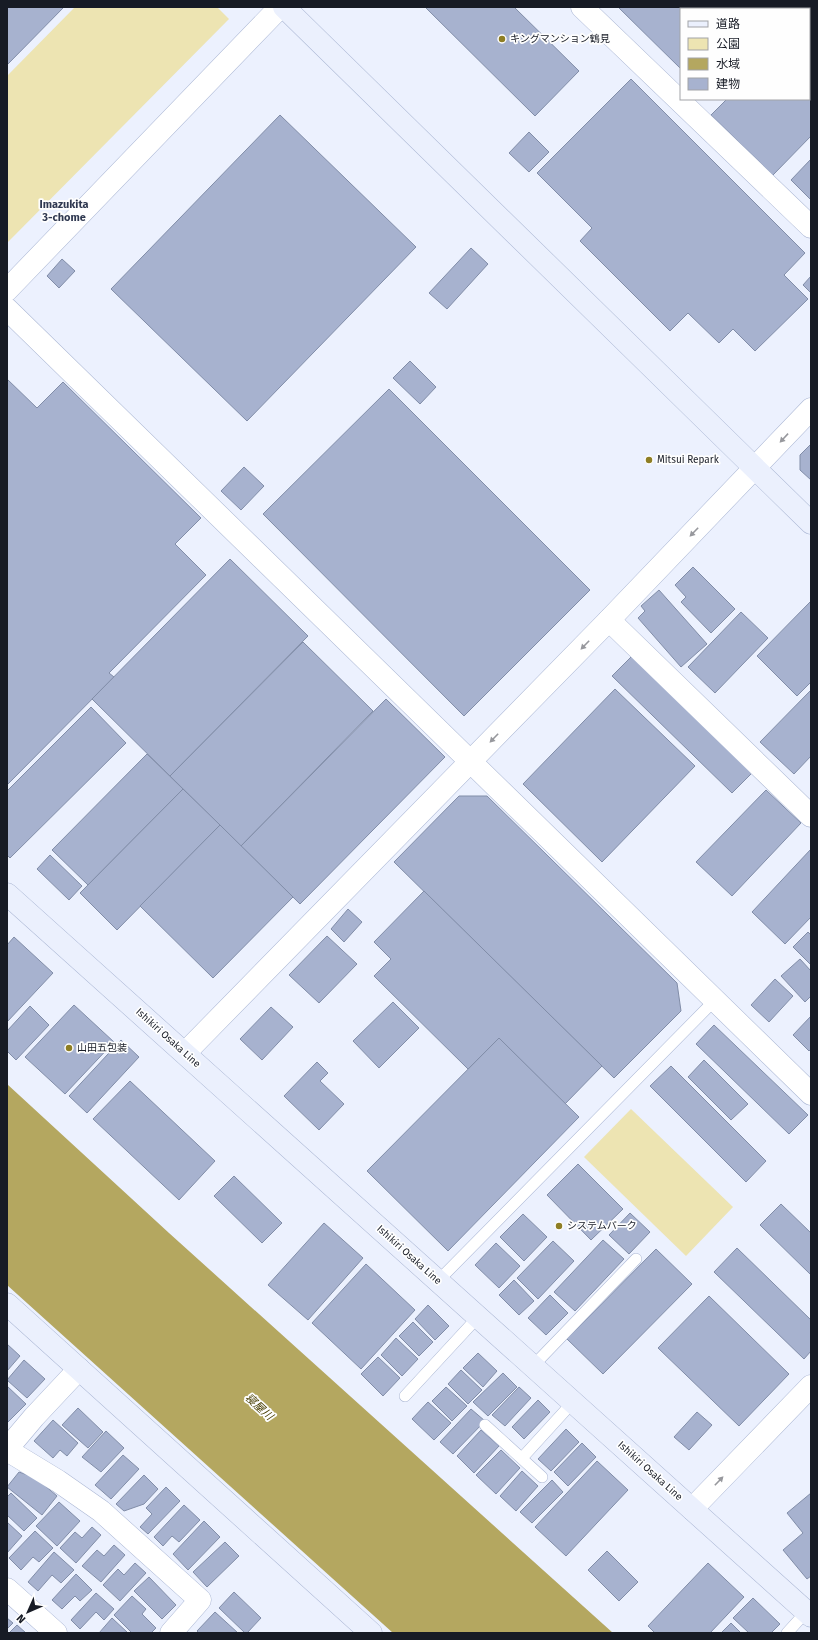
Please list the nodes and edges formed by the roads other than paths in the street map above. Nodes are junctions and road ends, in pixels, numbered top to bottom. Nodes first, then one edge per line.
1 (280, 7) edge
2 (284, 7) edge
3 (582, 7) edge
4 (811, 227) edge
5 (7, 290) edge
6 (7, 309) edge
7 (811, 409) edge
8 (755, 469) junction
9 (811, 523) edge
10 (609, 620) junction
11 (471, 762) junction
12 (811, 816) edge
13 (7, 894) edge
14 (715, 1000) junction
15 (185, 1054) junction
16 (811, 1094) edge
17 (636, 1260) dead end
18 (438, 1281) junction
19 (7, 1304) edge
20 (478, 1317) junction
21 (533, 1366) junction
22 (79, 1368) junction
23 (811, 1386) edge
24 (405, 1396) dead end
25 (573, 1402) junction
26 (485, 1425) dead end
27 (7, 1450) edge
28 (522, 1458) junction
29 (542, 1477) dead end
30 (692, 1509) junction
31 (7, 1590) edge
32 (808, 1614) edge
33 (56, 1633) edge
34 (171, 1633) edge
35 (371, 1633) edge
36 (787, 1633) edge

1 - 5 street
2 - 8 street
3 - 4 street
6 - 11 street
7 -> 8 street
8 - 9 street
8 -> 10 street
10 -> 11 street
10 - 12 street
11 - 14 street
11 - 15 street
13 - 15 street, Ishikiri Osaka Line
14 - 16 street
14 - 18 lane
15 - 18 street, Ishikiri Osaka Line
17 - 21 lane
18 - 20 street, Ishikiri Osaka Line
19 - 22 street
20 - 21 street, Ishikiri Osaka Line
20 - 24 lane
21 - 25 street, Ishikiri Osaka Line
22 - 27 street
22 - 35 street
30 -> 23 street
25 - 28 lane
25 - 30 street, Ishikiri Osaka Line
26 - 28 lane
27 - 34 street
28 - 29 lane
30 - 32 street, Ishikiri Osaka Line
31 - 33 street
32 - 36 lane

